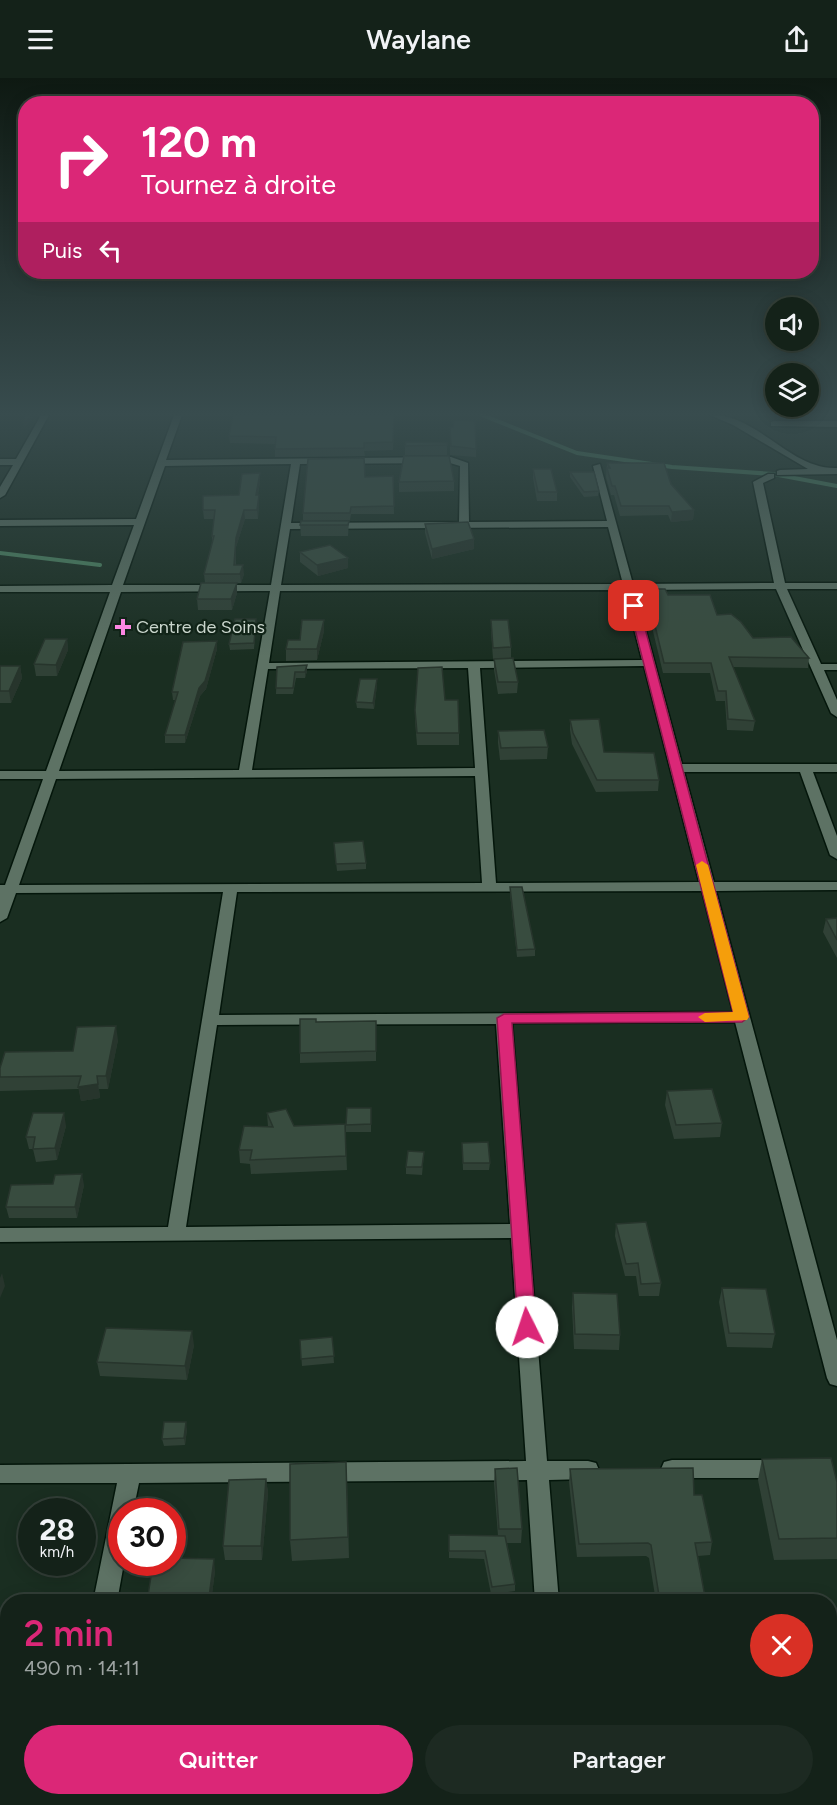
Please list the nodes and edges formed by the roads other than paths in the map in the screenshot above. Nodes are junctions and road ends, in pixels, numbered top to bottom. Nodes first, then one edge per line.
1 (149, 496) edge
2 (290, 496) edge
3 (464, 496) edge
4 (605, 496) edge
5 (761, 496) edge
6 (140, 522) junction
7 (0, 523) edge
8 (612, 524) junction
9 (464, 525) junction
10 (285, 526) junction
11 (629, 586) junction
12 (780, 586) junction
13 (837, 586) edge
14 (275, 588) junction
15 (0, 589) edge
16 (117, 589) junction
17 (649, 663) junction
18 (474, 665) junction
19 (263, 666) junction
20 (816, 667) junction
21 (837, 667) edge
22 (837, 713) edge
23 (676, 768) junction
24 (805, 768) junction
25 (837, 768) edge
26 (481, 772) junction
27 (245, 774) junction
28 (0, 775) edge
29 (51, 775) junction
30 (837, 855) edge
31 (837, 886) edge
32 (708, 887) junction
33 (231, 888) junction
34 (489, 888) junction
35 (5, 889) edge
36 (0, 918) edge
37 (742, 1017) junction
38 (504, 1018) junction
39 (211, 1020) junction
40 (520, 1231) junction
41 (176, 1234) junction
42 (0, 1235) edge
43 (837, 1378) edge
44 (801, 1468) edge
45 (538, 1470) junction
46 (610, 1470) edge
47 (645, 1470) edge
48 (130, 1473) junction
49 (0, 1474) edge
50 (125, 1498) edge
51 (110, 1576) edge
52 (107, 1594) edge
53 (546, 1594) edge

1 - 6 street
2 - 10 street
3 - 9 street
4 - 8 street
5 - 12 street
6 - 7 street
6 - 16 street
8 - 9 street
8 - 11 street
9 - 10 street
10 - 14 street
11 - 12 street
11 - 14 street
11 - 17 street
12 - 13 street
12 - 20 street
14 - 16 street
14 - 19 street
15 - 16 street
16 - 29 street
17 - 18 street
17 - 23 street
18 - 19 street
18 - 26 street
19 - 27 street
20 - 21 street
20 - 22 street
23 - 24 street
23 - 32 street
24 - 25 street
24 - 30 street
26 - 27 street
26 - 34 street
27 - 29 street
28 - 29 street
29 - 35 street
31 - 32 street
32 - 34 street
32 - 37 street
33 - 34 street
33 - 35 street
33 - 39 street
35 - 36 street
37 - 38 street
37 - 43 street
38 - 39 street
38 - 40 street
39 - 41 street
40 - 41 street
40 - 45 street
41 - 42 street
44 - 47 street
45 - 46 street
45 - 48 street
45 - 53 street
48 - 49 street
48 - 50 street
51 - 52 street

